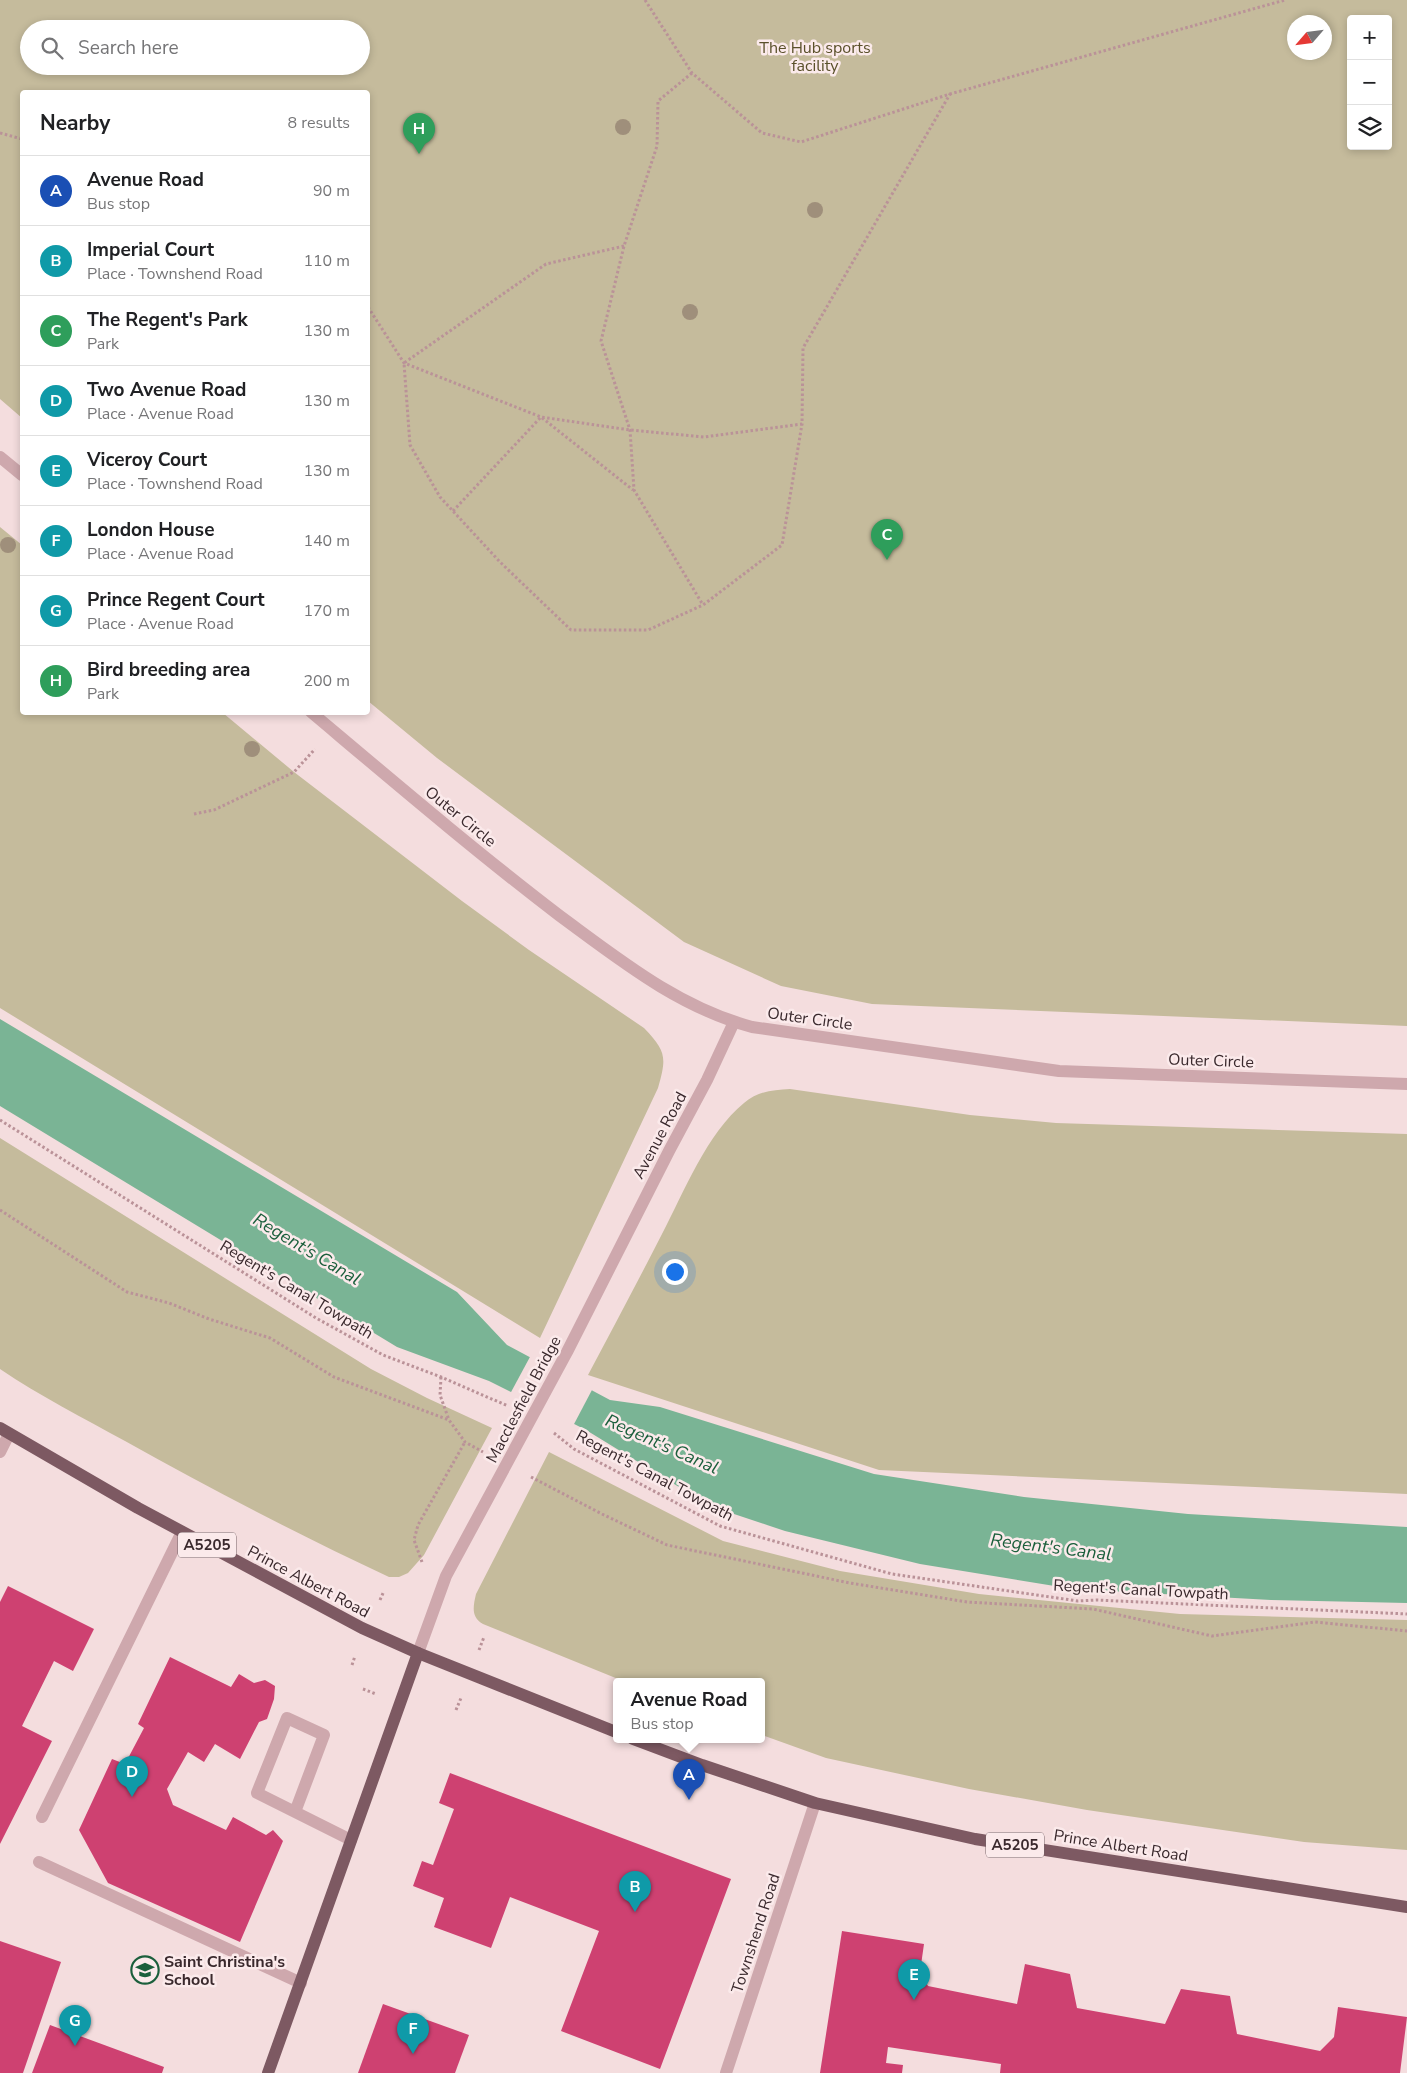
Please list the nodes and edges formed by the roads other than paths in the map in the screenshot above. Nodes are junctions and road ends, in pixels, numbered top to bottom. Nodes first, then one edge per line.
1 (0, 457) edge
2 (20, 474) edge
3 (314, 715) edge
4 (734, 1022) junction
5 (1407, 1084) edge
6 (612, 1263) joint
7 (5, 1431) edge
8 (0, 1452) edge
9 (182, 1532) junction
10 (418, 1653) junction
11 (613, 1731) edge
12 (644, 1743) edge
13 (815, 1803) junction
14 (295, 1812) junction
15 (42, 1817) dead end
16 (351, 1840) junction
17 (39, 1862) dead end
18 (1407, 1907) edge
19 (301, 1983) junction
20 (268, 2073) edge
21 (726, 2073) edge

1 - 2 street
3 - 4 street, Outer Circle
4 - 5 street, Outer Circle
4 - 6 street, Avenue Road
6 - 10 street, Macclesfield Bridge
7 - 8 street
7 - 9 main road, Prince Albert Road / A5205
9 - 10 main road, Prince Albert Road / A5205
9 - 15 street
10 - 11 main road, Prince Albert Road / A5205
10 - 16 main road
12 - 13 main road, Prince Albert Road / A5205
13 - 18 main road, Prince Albert Road / A5205
13 - 21 street, Townshend Road
14 - 14 street
14 - 16 street
16 - 19 main road
17 - 19 street
19 - 20 main road

